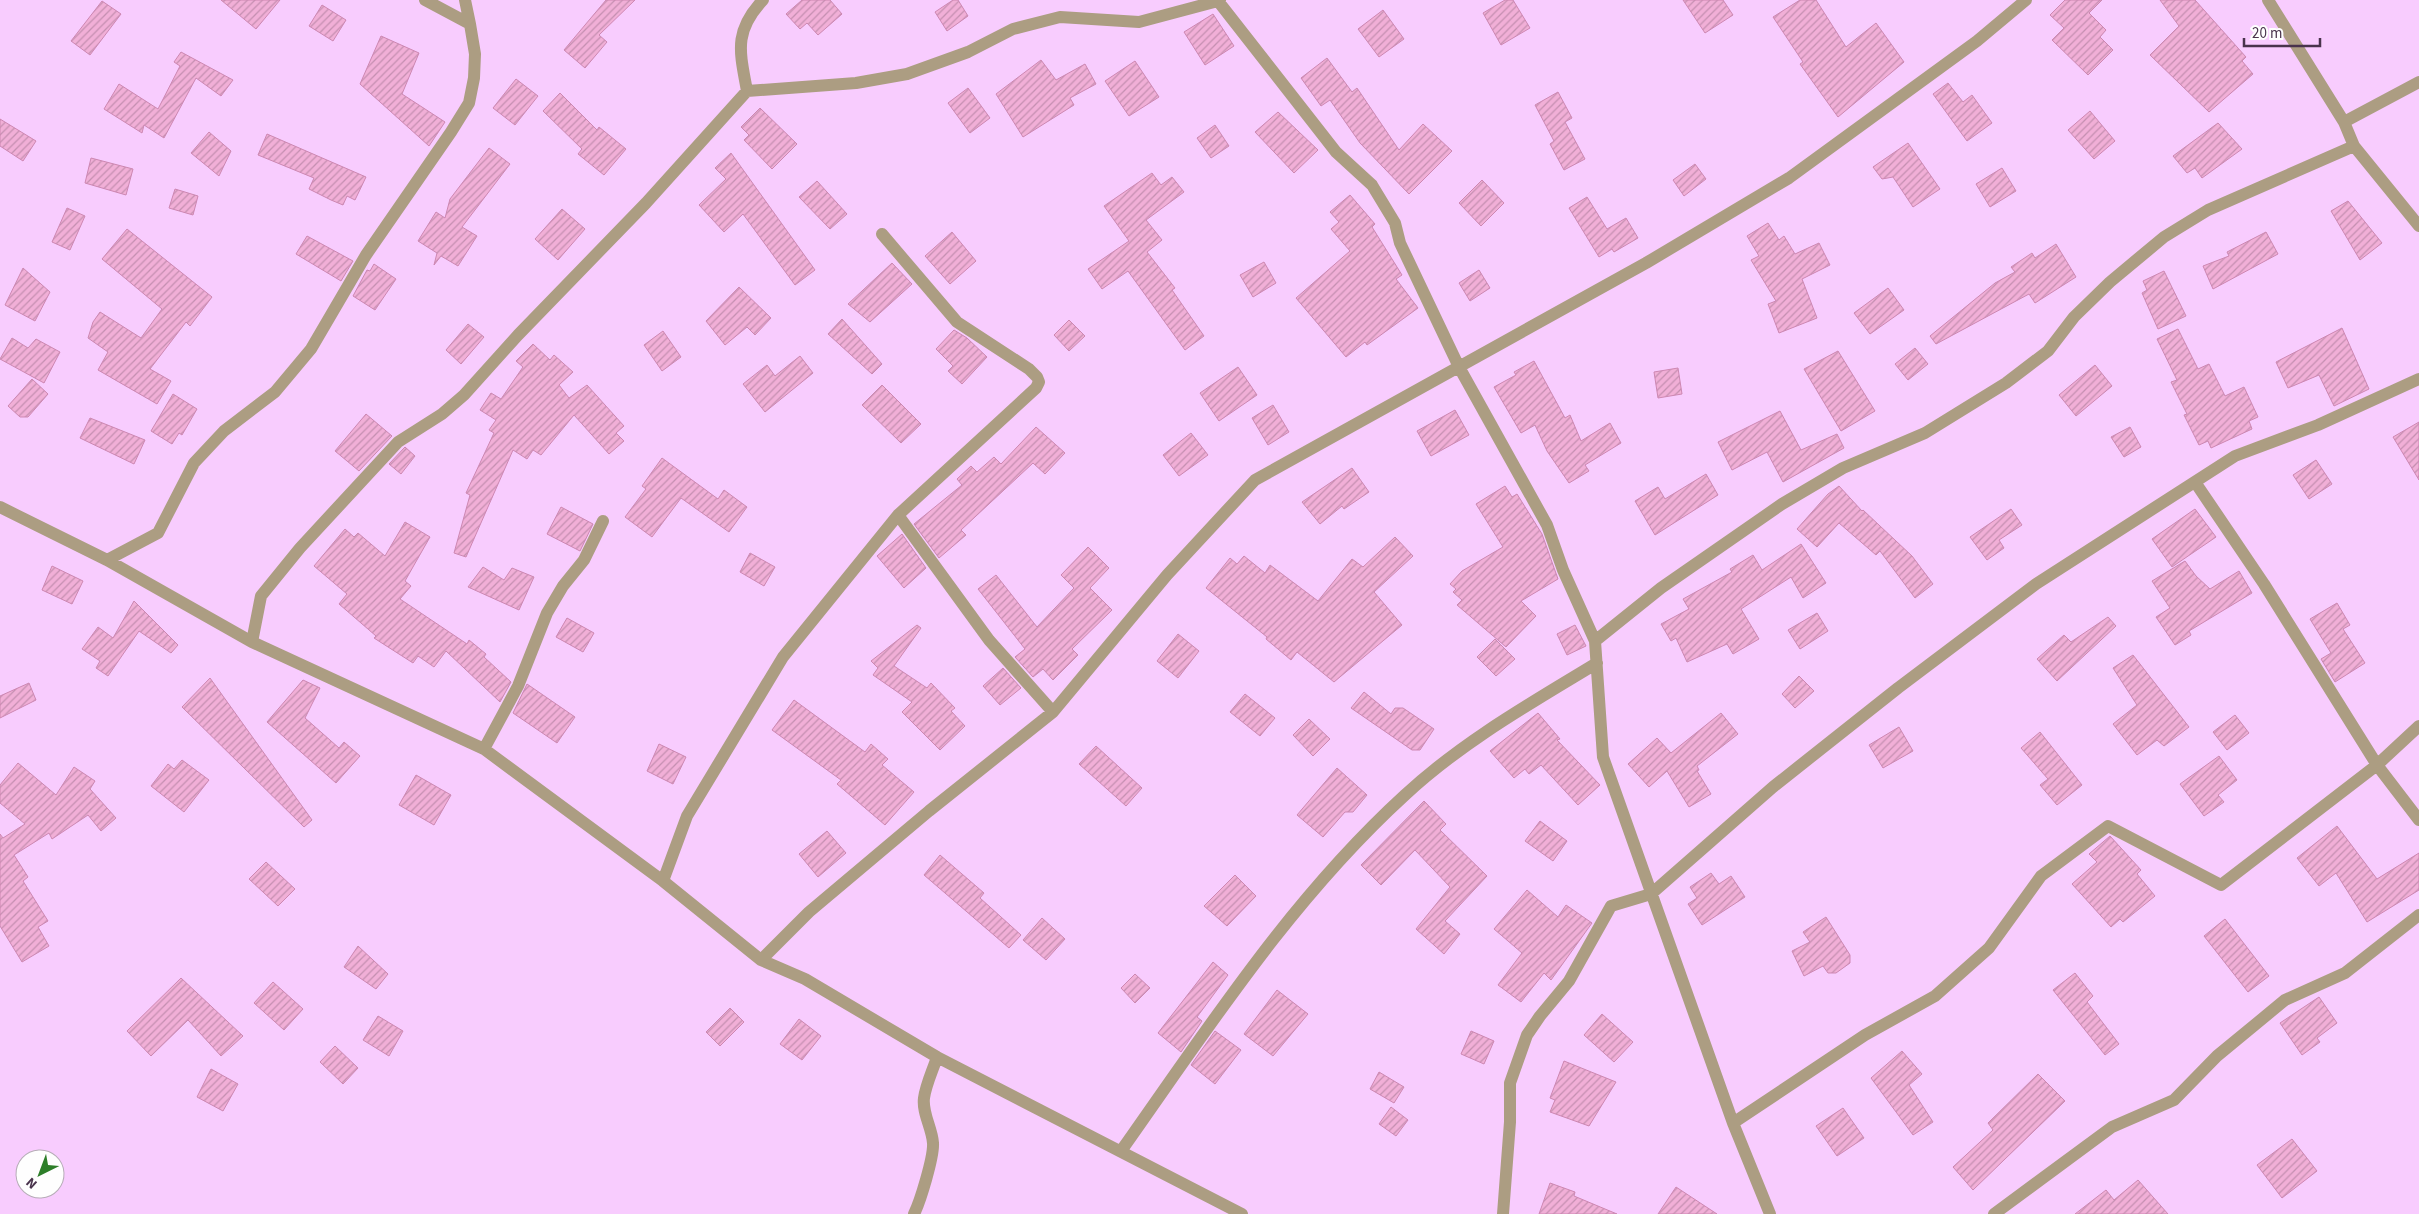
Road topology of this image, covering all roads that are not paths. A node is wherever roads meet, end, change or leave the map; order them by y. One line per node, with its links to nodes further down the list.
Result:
1 (425, 0): 7 (street)
2 (465, 0): 7 (street)
3 (764, 0): 9 (street)
4 (2026, 0): 14 (street)
5 (2268, 0): 10 (street)
6 (1219, 1): 9 (street); 14 (street)
7 (470, 24): 20 (street)
8 (2419, 82): 10 (street)
9 (747, 91): 22 (street)
10 (2344, 122): 11 (street)
11 (2354, 146): 12 (street); 21 (street)
12 (2419, 226)
13 (882, 234): 18 (street)
14 (1459, 367): 21 (street); 24 (street)
15 (2419, 379): 16 (street)
16 (2195, 482): 27 (street); 30 (street)
17 (0, 507): 20 (street)
18 (898, 515): 24 (street); 29 (street)
19 (603, 521): 26 (street)
20 (107, 560): 22 (street)
21 (1595, 641): 23 (street)
22 (252, 642): 26 (street)
23 (1597, 663): 30 (street); 35 (street)
24 (1053, 712): 32 (street)
25 (2419, 726): 27 (street)
26 (484, 749): 29 (street)
27 (2377, 765): 28 (street); 34 (street)
28 (2419, 820)
29 (663, 881): 32 (street)
30 (1651, 894): 34 (street); 38 (street)
31 (2419, 915): 40 (street)
32 (761, 960): 33 (street)
33 (937, 1057): 35 (street); 36 (street)
34 (1733, 1123): 39 (street)
35 (1120, 1151): 37 (street)
36 (914, 1214)
37 (1242, 1214)
38 (1503, 1214)
39 (1770, 1214)
40 (1994, 1214)

